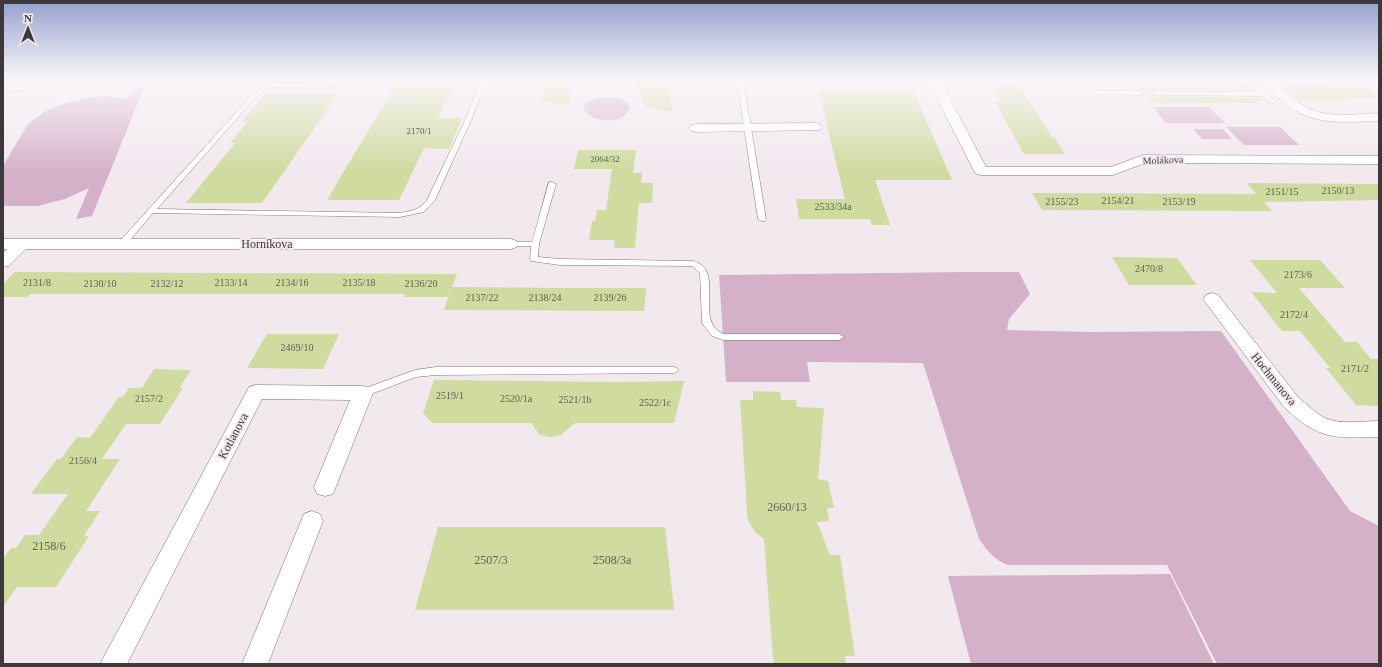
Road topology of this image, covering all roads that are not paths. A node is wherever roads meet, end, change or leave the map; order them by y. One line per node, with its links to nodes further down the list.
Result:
1 (242, 109): 12 (lane)
2 (472, 109): 12 (lane)
3 (744, 109): 7 (lane)
4 (949, 109): 10 (street, Molákova)
5 (1302, 109): 6 (street)
6 (1379, 117)
7 (747, 127): 8 (street); 9 (street); 13 (lane)
8 (816, 127)
9 (696, 128)
10 (1379, 160)
11 (552, 184): 18 (lane)
12 (151, 211): 16 (lane)
13 (762, 219)
14 (3, 244): 15 (street, Horníkova)
15 (22, 244): 16 (street, Horníkova); 19 (street)
16 (122, 244): 17 (street, Horníkova)
17 (511, 244): 18 (lane)
18 (536, 244): 21 (lane)
19 (3, 262)
20 (1212, 299): 24 (street, Hochmanova)
21 (839, 337)
22 (674, 370): 23 (lane)
23 (363, 393): 25 (street); 27 (street, Kotlanova)
24 (1379, 429)
25 (324, 487)
26 (312, 520): 28 (street)
27 (114, 664)
28 (255, 664)

